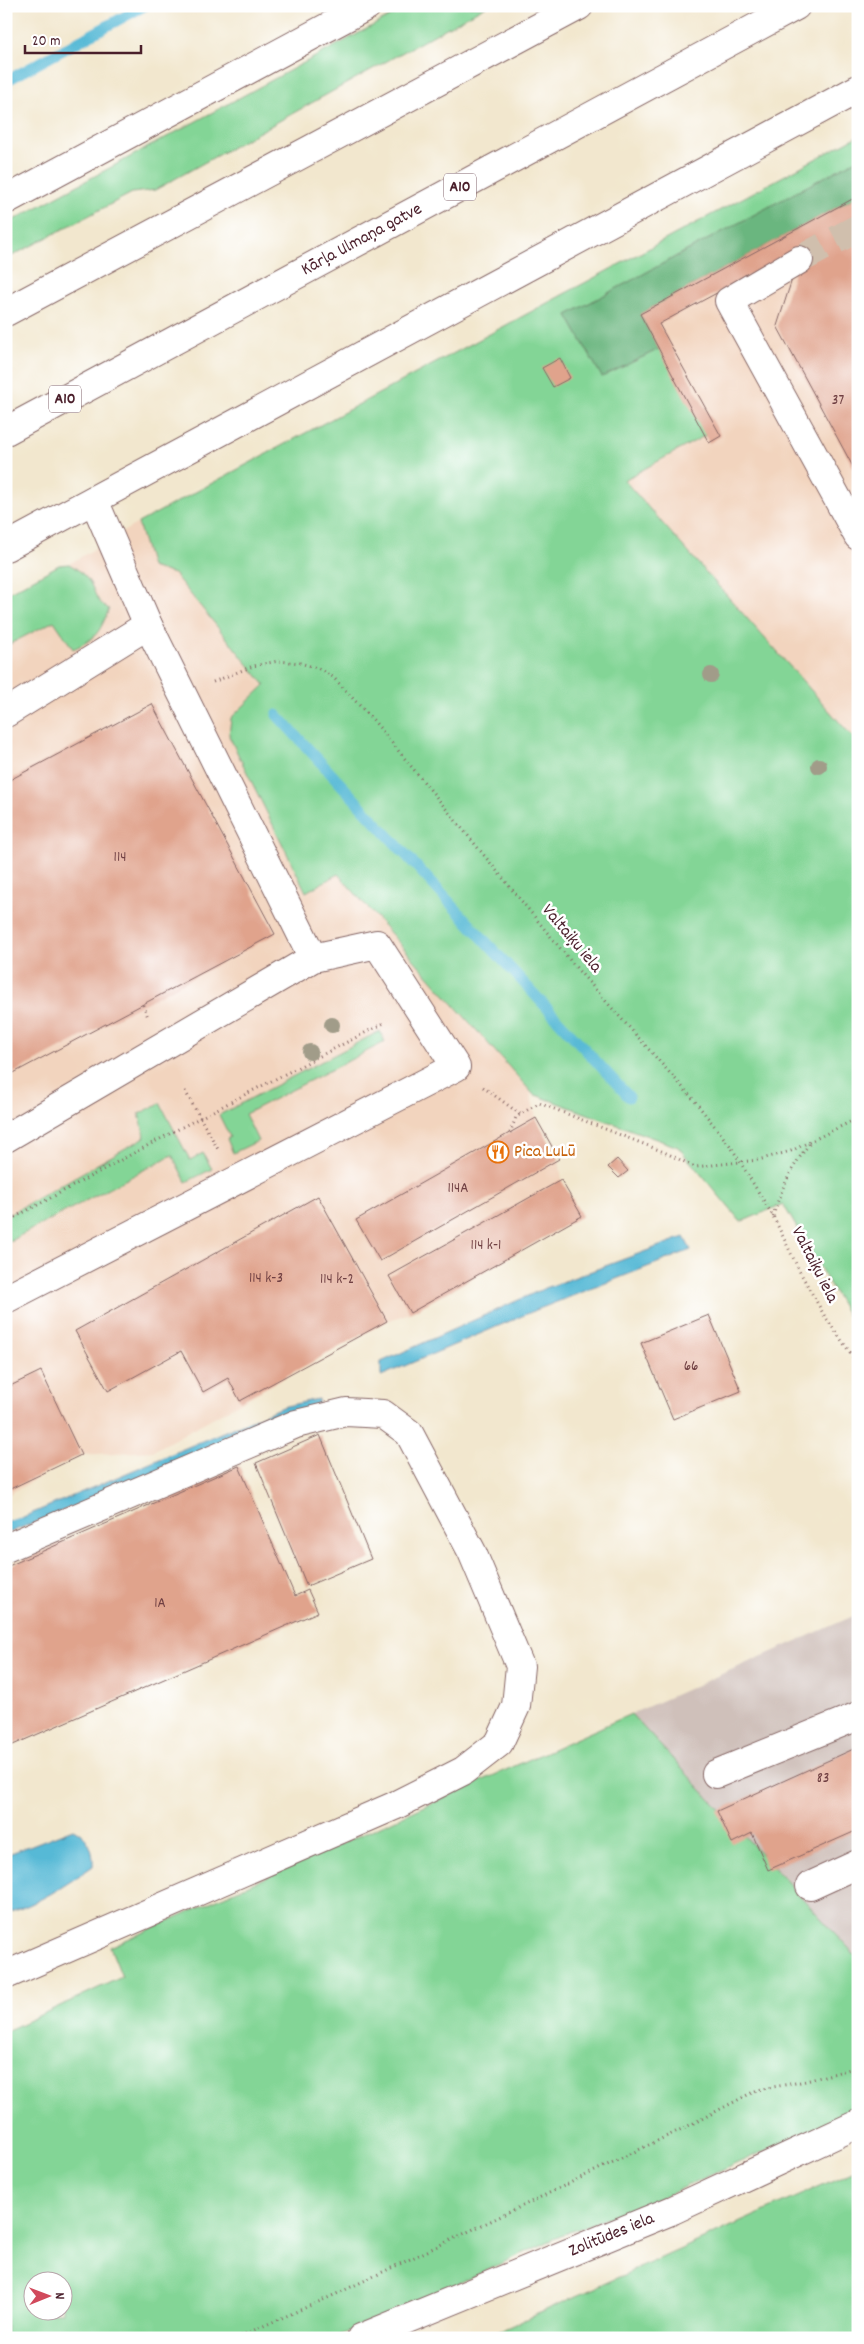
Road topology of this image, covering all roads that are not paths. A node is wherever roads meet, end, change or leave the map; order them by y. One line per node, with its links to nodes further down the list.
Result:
1 (367, 6): 5 (main road)
2 (579, 6): 7 (main road)
3 (796, 6): 8 (main road, Kārļa Ulmaņa gatve / A10)
4 (858, 89): 9 (main road)
5 (6, 200)
6 (800, 260): 10 (main road)
7 (6, 312)
8 (6, 431)
9 (94, 500): 11 (main road); 12 (main road)
10 (858, 536)
11 (6, 547)
12 (148, 625): 13 (main road); 14 (main road)
13 (6, 713)
14 (313, 958): 15 (main road); 16 (main road)
15 (6, 1138)
16 (6, 1299)
17 (6, 1548): 22 (main road)
18 (858, 1716): 19 (main road)
19 (716, 1774)
20 (858, 1864): 21 (main road)
21 (810, 1886)
22 (6, 1976)
23 (858, 2124): 24 (main road, Zolitūdes iela)
24 (361, 2338)

